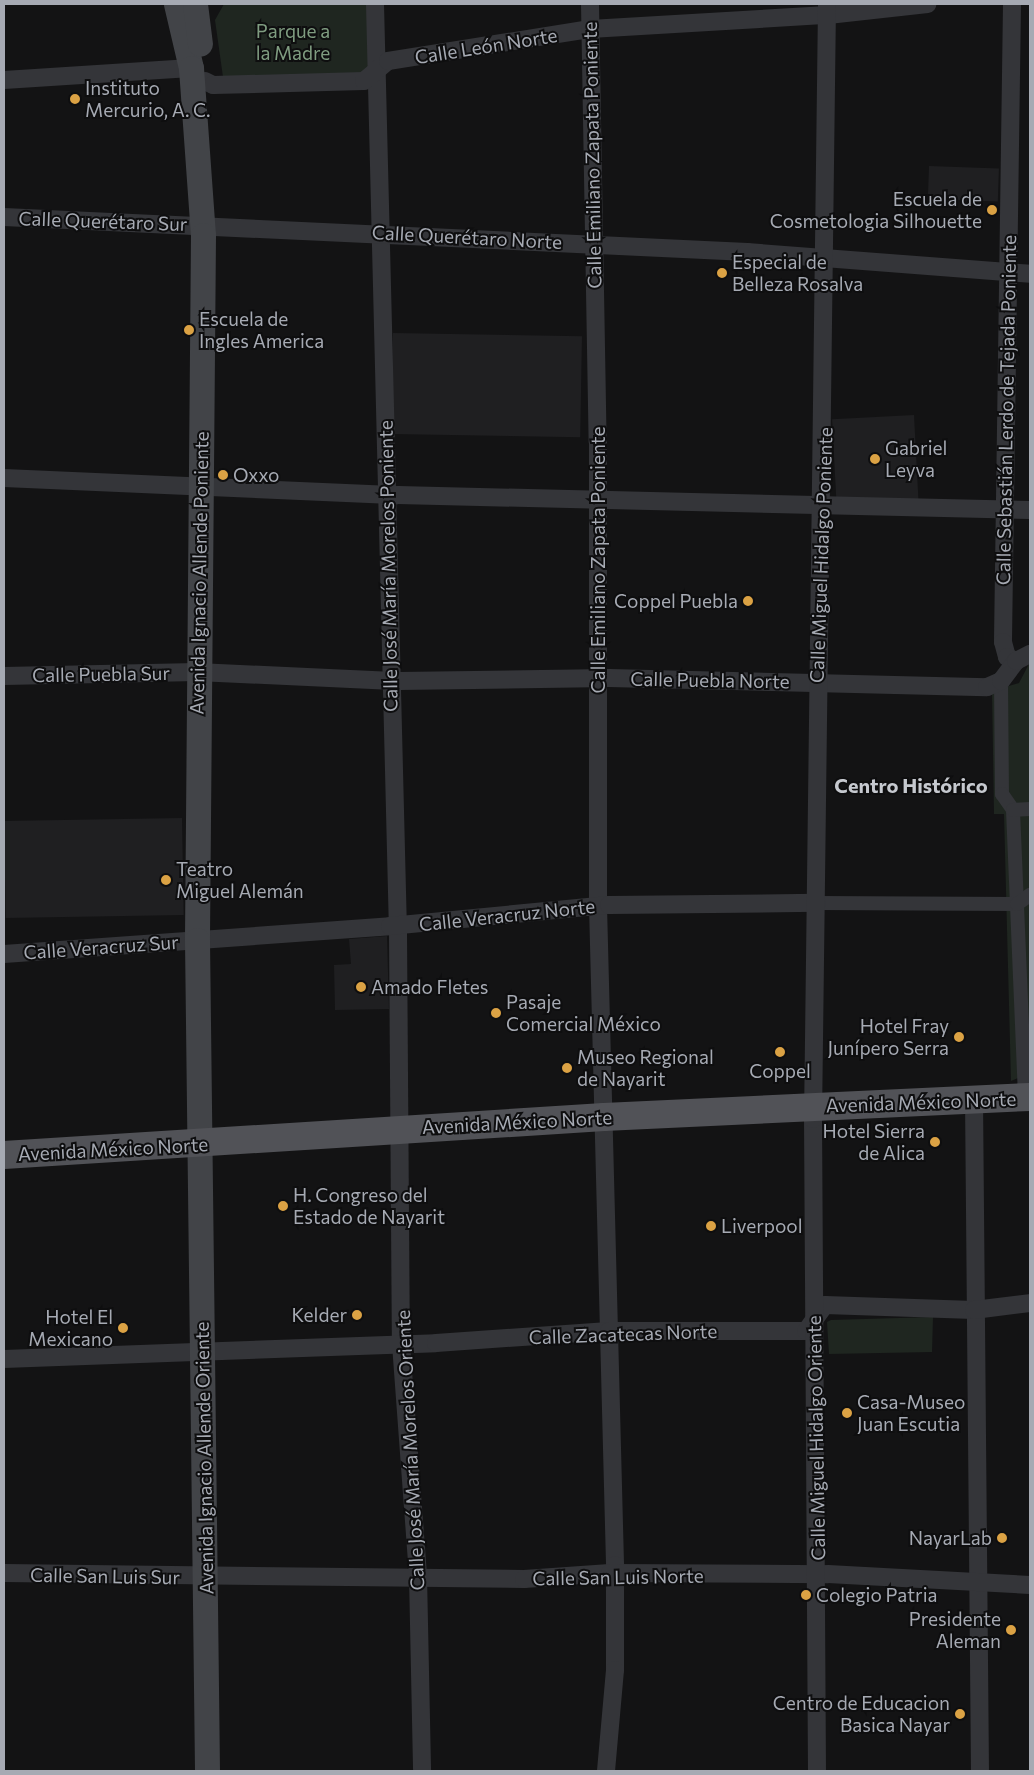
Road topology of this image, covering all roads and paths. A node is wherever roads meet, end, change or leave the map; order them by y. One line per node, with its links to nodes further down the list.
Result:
1 (176, 4): 10 (main road, Avenida Ignacio Allende Poniente)
2 (195, 4): 10 (main road, Avenida Ignacio Allende Poniente)
3 (375, 4): 9 (street, Calle José María Morelos Poniente)
4 (590, 4): 8 (street, Calle Emiliano Zapata Poniente)
5 (927, 4): 7 (street, Calle León Norte)
6 (1012, 4): 17 (street, Calle Sebastián Lerdo de Tejada Poniente)
7 (827, 10): 8 (street, Calle León Norte); 16 (street, Calle Miguel Hidalgo Poniente)
8 (590, 29): 9 (street, Calle León Norte); 15 (street, Calle Emiliano Zapata Poniente)
9 (376, 70): 10 (street, Calle León Norte); 14 (street, Calle José María Morelos Poniente)
10 (198, 74): 11 (street, Calle León Norte); 13 (main road, Avenida Ignacio Allende Poniente)
11 (4, 80)
12 (4, 217): 13 (street, Calle Querétaro Sur)
13 (202, 225): 14 (street, Calle Querétaro Norte); 20 (main road, Avenida Ignacio Allende Poniente)
14 (382, 232): 15 (street, Calle Querétaro Norte); 21 (street, Calle José María Morelos Poniente)
15 (593, 244): 16 (street, Calle Querétaro Norte); 22 (street, Calle Emiliano Zapata Poniente)
16 (824, 258): 17 (street, Calle Querétaro Norte); 23 (street, Calle Miguel Hidalgo Poniente)
17 (1008, 273): 18 (street, Calle Querétaro Norte); 24 (street, Calle Sebastián Lerdo de Tejada Poniente)
18 (1030, 274)
19 (4, 478): 20 (street)
20 (200, 486): 21 (street); 27 (main road, Avenida Ignacio Allende Poniente)
21 (386, 495): 22 (street); 30 (street, Calle José María Morelos Poniente)
22 (598, 500): 23 (street); 29 (street, Calle Emiliano Zapata Poniente)
23 (824, 508): 24 (street); 32 (street, Calle Miguel Hidalgo Poniente)
24 (1004, 509): 25 (street); 26 (street, Calle Sebastián Lerdo de Tejada Poniente)
25 (1030, 510)
26 (1023, 657): 31 (street)
27 (197, 672): 28 (street, Calle Puebla Sur); 30 (street, Calle Puebla Norte); 40 (main road, Avenida Ignacio Allende Poniente)
28 (4, 676)
29 (599, 679): 30 (street, Calle Puebla Norte); 32 (street, Calle Puebla Norte); 38 (street, Calle Emiliano Zapata Poniente)
30 (390, 680): 39 (street, Calle José María Morelos Poniente)
31 (1001, 681): 32 (street, Calle Puebla Norte); 34 (street)
32 (818, 682): 36 (street, Calle Miguel Hidalgo Poniente)
33 (1030, 809): 34 (street)
34 (1013, 810): 37 (street)
35 (1030, 895): 37 (street)
36 (817, 903): 37 (street); 38 (street, Calle Veracruz Norte); 44 (street, Calle Miguel Hidalgo Poniente)
37 (1017, 904): 43 (street)
38 (598, 906): 39 (street, Calle Veracruz Norte); 45 (street, Calle Emiliano Zapata Poniente)
39 (398, 925): 40 (street, Calle Veracruz Norte); 46 (street, Calle José María Morelos Poniente)
40 (197, 940): 41 (street, Calle Veracruz Sur); 47 (main road, Avenida Ignacio Allende Poniente)
41 (4, 954)
42 (974, 1098): 43 (main road, Avenida México Norte); 44 (main road, Avenida México Norte); 50 (street)
43 (1028, 1098)
44 (814, 1106): 45 (main road, Avenida México Norte); 51 (street, Calle Miguel Hidalgo Oriente)
45 (604, 1117): 46 (main road, Avenida México Norte); 52 (street, Calle Emiliano Zapata Poniente)
46 (401, 1128): 47 (main road, Avenida México Norte); 53 (street, Calle José María Morelos Oriente)
47 (202, 1145): 48 (main road, Avenida México Norte); 54 (main road, Avenida Ignacio Allende Oriente)
48 (4, 1155)
49 (1030, 1303): 50 (street, Calle Zacatecas Norte)
50 (974, 1310): 51 (street, Calle Zacatecas Norte); 61 (street)
51 (814, 1322): 52 (street, Calle Zacatecas Norte); 58 (street, Calle Miguel Hidalgo Oriente)
52 (609, 1331): 53 (street, Calle Zacatecas Norte); 57 (street, Calle Emiliano Zapata Poniente)
53 (401, 1344): 54 (street, Calle Zacatecas Norte); 59 (street, Calle José María Morelos Oriente)
54 (202, 1350): 55 (street, Calle Zacatecas Norte); 60 (main road, Avenida Ignacio Allende Oriente)
55 (4, 1359)
56 (4, 1573): 60 (street, Calle San Luis Sur)
57 (615, 1574): 58 (street, Calle San Luis Norte); 59 (street, Calle San Luis Norte); 65 (street, Calle Emiliano Zapata Poniente)
58 (818, 1575): 61 (street, Calle San Luis Norte); 66 (street, Calle Miguel Hidalgo Oriente)
59 (418, 1576): 60 (street, Calle San Luis Norte); 64 (street, Calle José María Morelos Oriente)
60 (206, 1577): 63 (main road, Avenida Ignacio Allende Oriente)
61 (978, 1583): 62 (street, Calle San Luis Norte); 67 (street)
62 (1030, 1585)
63 (208, 1771)
64 (422, 1771)
65 (606, 1771)
66 (817, 1771)
67 (980, 1771)

